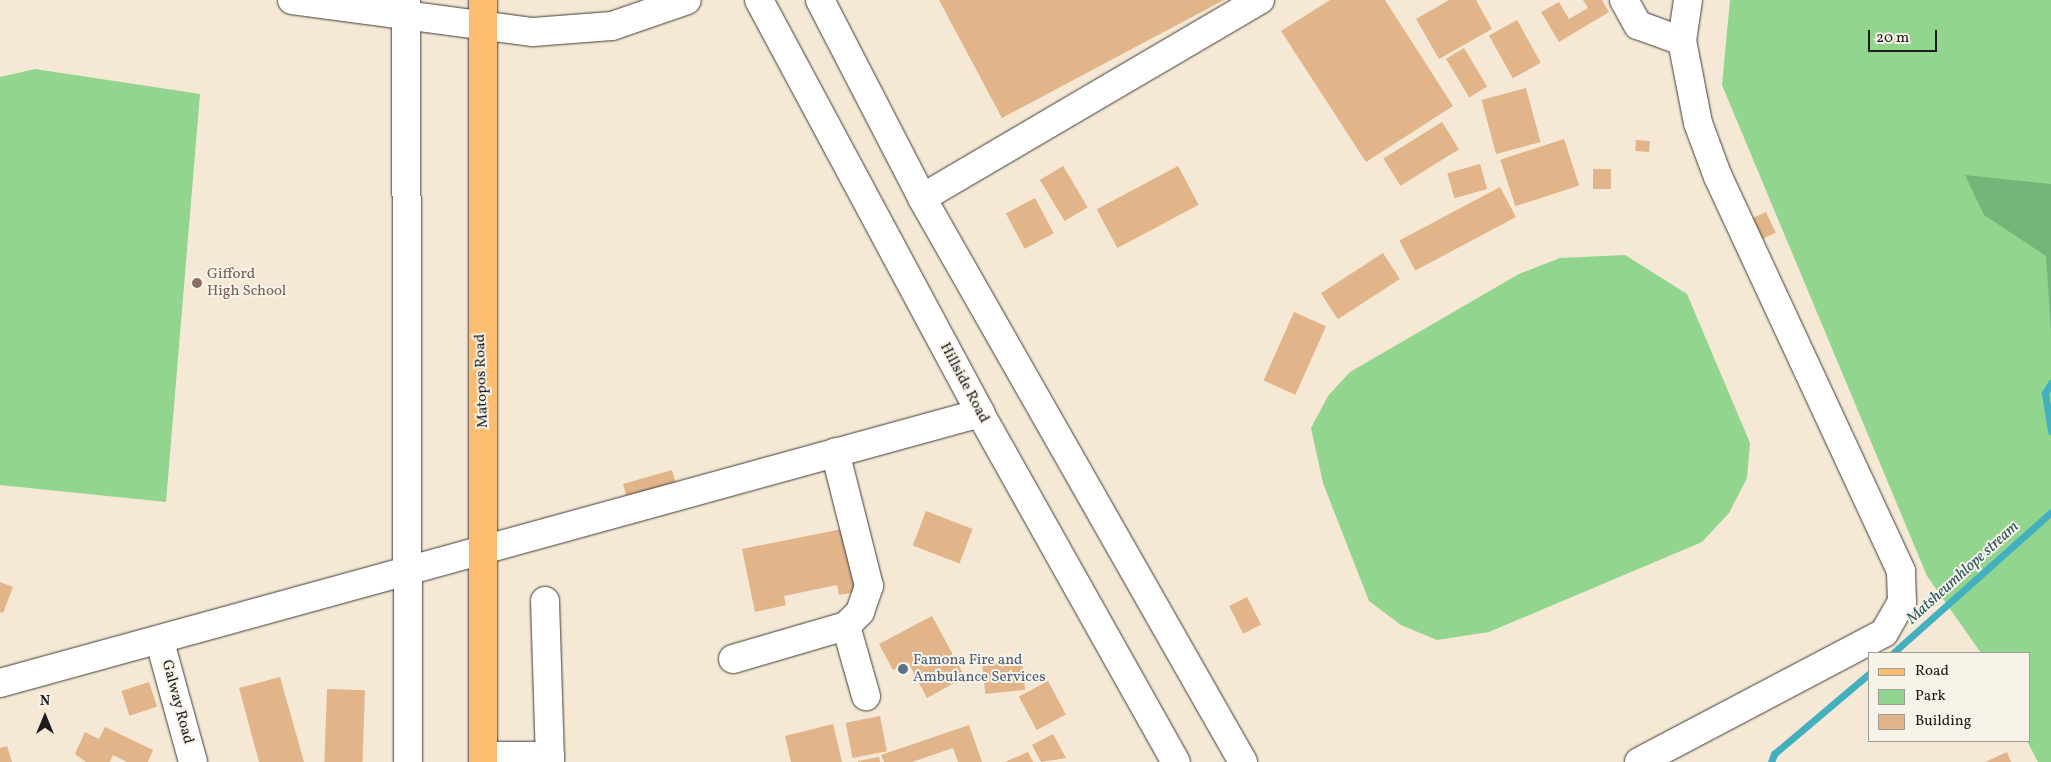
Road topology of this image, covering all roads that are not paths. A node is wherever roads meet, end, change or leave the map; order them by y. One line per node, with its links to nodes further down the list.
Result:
1 (292, 0): 8 (street)
2 (687, 0): 10 (street)
3 (759, 0): 13 (street, Hillside Road)
4 (820, 0): 12 (street)
5 (1260, 0): 12 (street)
6 (1624, 0): 11 (street)
7 (1688, 0): 11 (street)
8 (357, 4): 9 (street)
9 (406, 8): 10 (street); 16 (street)
10 (483, 12): 15 (main road, Matopos Road)
11 (1682, 41): 29 (street)
12 (922, 198): 28 (street)
13 (980, 413): 14 (street); 27 (street, Hillside Road)
14 (835, 452): 15 (street); 18 (street)
15 (486, 546): 16 (street); 23 (main road, Matopos Road)
16 (408, 573): 19 (street); 26 (street)
17 (545, 601): 24 (street)
18 (846, 626): 20 (street); 22 (street)
19 (160, 642): 21 (street); 25 (street, Galway Road)
20 (733, 659)
21 (0, 683)
22 (866, 696)
23 (483, 759): 24 (street)
24 (550, 759)
25 (194, 762)
26 (408, 762)
27 (1176, 762)
28 (1243, 762)
29 (1639, 762)

